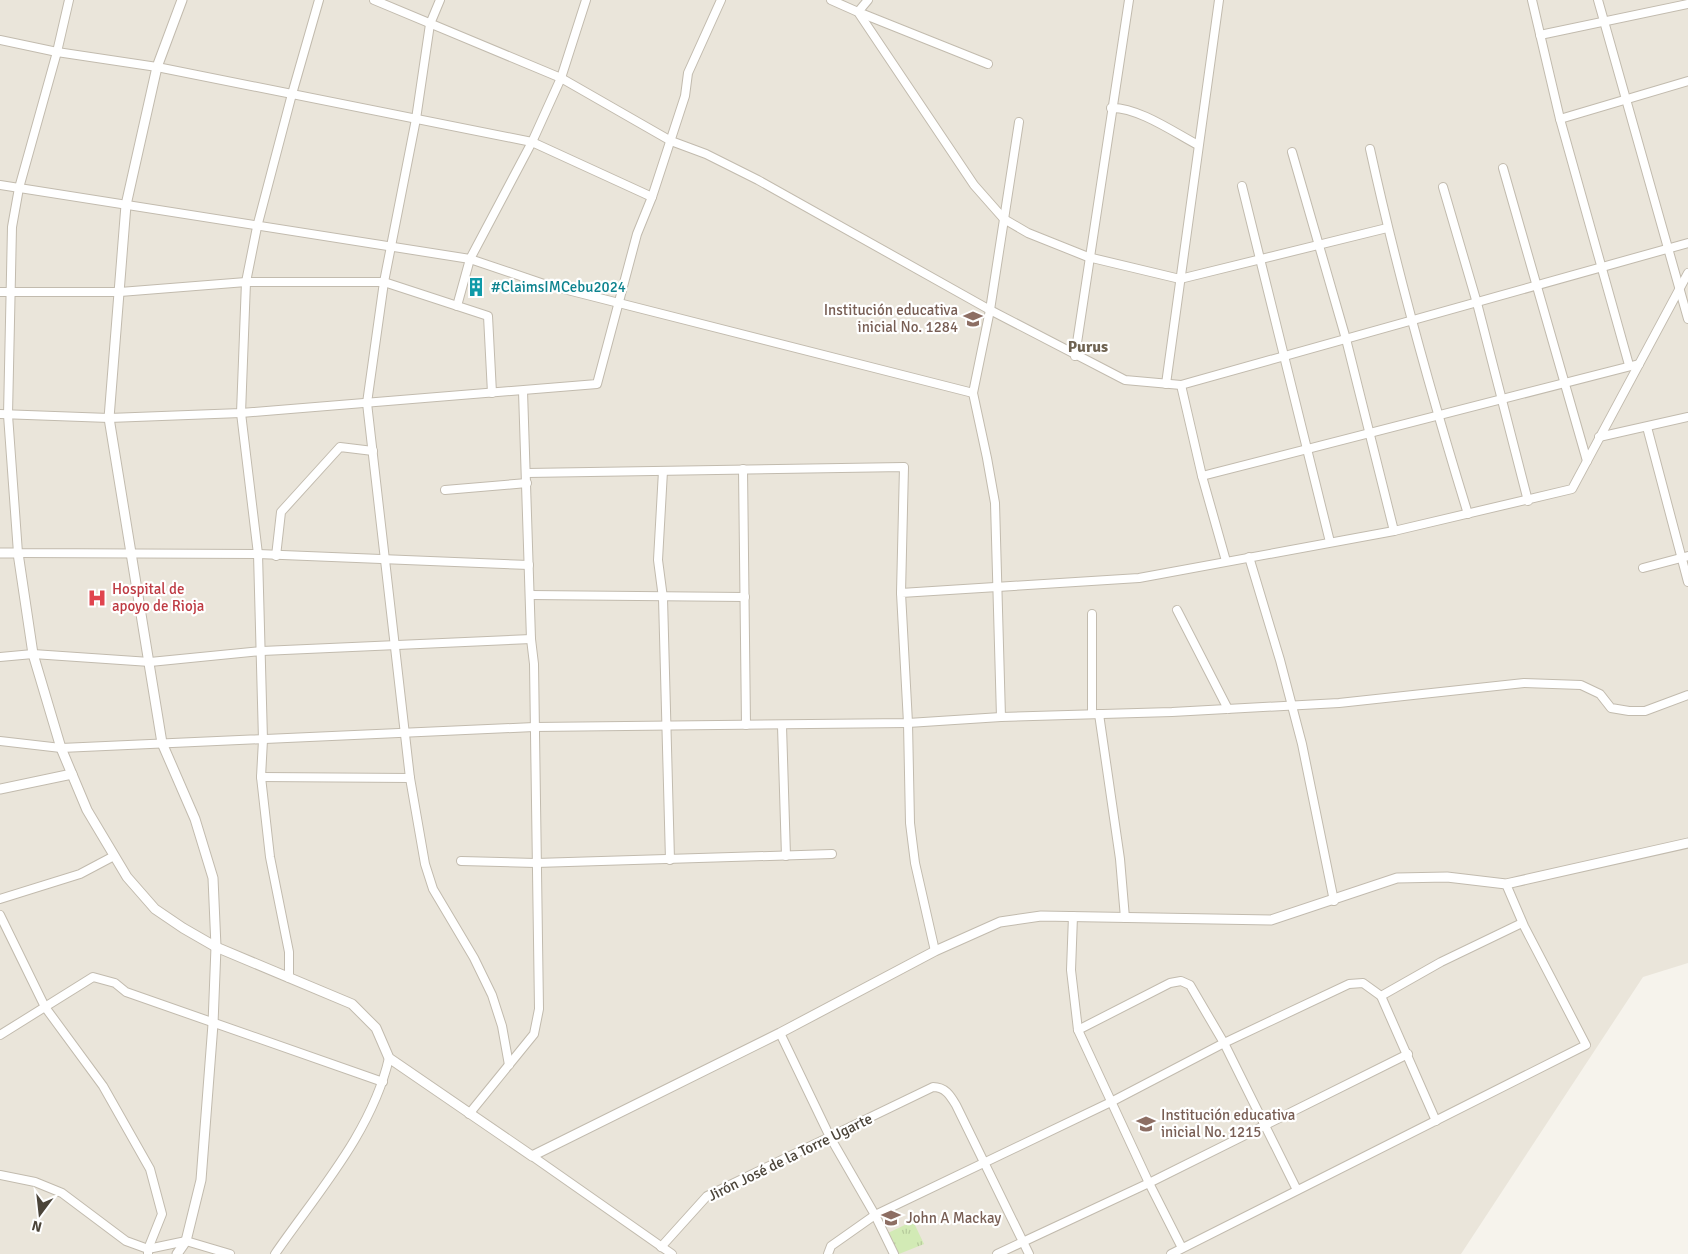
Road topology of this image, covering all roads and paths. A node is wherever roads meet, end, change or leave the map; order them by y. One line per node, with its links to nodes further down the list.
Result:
1 (69, 0): 20 (street)
2 (182, 0): 22 (street)
3 (320, 0): 25 (street)
4 (374, 0): 17 (street)
5 (440, 0): 17 (street)
6 (586, 0): 23 (street)
7 (721, 0): 31 (street)
8 (831, 0): 15 (street)
9 (868, 0): 15 (street)
10 (1129, 0): 27 (street)
11 (1219, 0): 33 (street)
12 (1532, 0): 18 (street)
13 (1598, 0): 16 (street)
14 (1688, 4): 16 (street)
15 (858, 12): 21 (street); 43 (street)
16 (1603, 22): 18 (street); 26 (street)
17 (430, 24): 23 (street); 29 (street)
18 (1540, 35): 28 (street)
19 (0, 40): 20 (street)
20 (57, 52): 22 (street); 40 (street)
21 (988, 64)
22 (157, 67): 25 (street); 42 (street)
23 (561, 78): 31 (street); 32 (street)
24 (1688, 81): 26 (street)
25 (292, 94): 29 (street); 44 (street)
26 (1624, 99): 28 (street); 48 (street)
27 (1111, 108): 33 (street); 50 (street)
28 (1560, 118): 53 (street)
29 (416, 119): 32 (street); 49 (street)
30 (1019, 122): 43 (street)
31 (671, 141): 41 (street); 66 (street)
32 (532, 142): 41 (street); 52 (street)
33 (1198, 145): 55 (street)
34 (1370, 149): 45 (street)
35 (1292, 152): 47 (street)
36 (1503, 168): 58 (street)
37 (0, 185): 40 (street)
38 (1242, 186): 51 (street)
39 (1443, 187): 63 (street)
40 (19, 188): 42 (street); 61 (street)
41 (652, 197): 64 (street)
42 (126, 204): 44 (street); 62 (street)
43 (1004, 219): 50 (street); 66 (street)
44 (257, 227): 49 (street); 56 (street)
45 (1387, 228): 47 (street); 68 (street)
46 (1688, 243): 48 (street)
47 (1319, 244): 51 (street); 69 (street)
48 (1667, 247): 53 (street); 59 (street)
49 (392, 248): 52 (street); 57 (street)
50 (1088, 257): 55 (street); 71 (street)
51 (1259, 259): 55 (street); 70 (street)
52 (470, 260): 64 (street); 65 (street)
53 (1602, 265): 58 (street); 73 (street)
54 (1688, 273): 59 (street)
55 (1180, 280): 75 (street)
56 (246, 282): 57 (street); 62 (street); 82 (street)
57 (384, 282): 65 (street); 81 (street)
58 (1537, 284): 63 (street); 74 (street)
59 (1679, 290): 67 (street); 72 (street)
60 (0, 292): 61 (street)
61 (9, 292): 62 (street); 83 (street)
62 (120, 292): 86 (street)
63 (1477, 303): 68 (street); 80 (street)
64 (618, 304): 77 (street); 79 (street)
65 (457, 306): 78 (street)
66 (990, 310): 71 (street); 79 (street)
67 (1688, 319)
68 (1412, 321): 69 (street); 84 (street)
69 (1346, 339): 70 (street); 88 (street)
70 (1282, 355): 76 (street); 90 (street)
71 (1075, 356): 75 (street)
72 (1639, 364): 73 (street); 89 (street)
73 (1629, 365): 74 (street)
74 (1565, 382): 80 (street); 92 (street)
75 (1166, 384): 76 (street)
76 (1181, 385): 96 (street)
77 (523, 390): 78 (street); 95 (street)
78 (492, 393): 81 (street)
79 (972, 393): 115 (street)
80 (1502, 398): 84 (street); 99 (street)
81 (367, 404): 82 (street); 91 (street)
82 (241, 413): 86 (street); 106 (street)
83 (4, 415): 86 (street); 105 (street)
84 (1437, 415): 88 (street); 100 (street)
85 (1688, 417): 87 (street)
86 (109, 418): 104 (street)
87 (1647, 428): 89 (street); 109 (street)
88 (1369, 432): 90 (street); 101 (street)
89 (1599, 437): 92 (street)
90 (1306, 449): 96 (street); 102 (street)
91 (373, 451): 107 (street); 110 (street)
92 (1587, 461): 99 (street)
93 (742, 469): 94 (street); 116 (street); 118 (street)
94 (663, 471): 95 (street); 119 (street)
95 (527, 473): 97 (street)
96 (1202, 476): 111 (street)
97 (527, 483): 98 (street); 112 (street)
98 (445, 490)
99 (1528, 501): 100 (street)
100 (1468, 514): 101 (street)
101 (1394, 531): 102 (street)
102 (1330, 542): 108 (street)
103 (0, 553): 105 (street)
104 (132, 553): 105 (street); 106 (street); 127 (street)
105 (18, 554): 125 (street)
106 (258, 554): 107 (street); 124 (street)
107 (276, 556): 110 (street)
108 (1249, 557): 111 (street); 129 (street)
109 (1685, 557): 113 (street); 114 (street)
110 (386, 561): 112 (street); 123 (street)
111 (1226, 561): 115 (street)
112 (529, 565): 117 (street)
113 (1642, 568)
114 (1688, 582)
115 (997, 588): 116 (street); 132 (street)
116 (901, 593): 133 (street)
117 (530, 595): 119 (street); 122 (street)
118 (745, 597): 119 (street); 134 (street)
119 (663, 598): 137 (street)
120 (1177, 610): 130 (street)
121 (1092, 614): 131 (street)
122 (531, 638): 123 (street); 136 (street)
123 (396, 644): 124 (street); 138 (street)
124 (262, 651): 127 (street); 139 (street)
125 (33, 654): 126 (street); 127 (street); 142 (street)
126 (0, 657)
127 (150, 662): 141 (street)
128 (1688, 696): 129 (street)
129 (1292, 705): 130 (street); 156 (street)
130 (1228, 709): 131 (street)
131 (1096, 714): 132 (street); 159 (street)
132 (1001, 717): 133 (street)
133 (908, 723): 135 (street); 162 (street)
134 (746, 725): 135 (street); 137 (street)
135 (782, 726): 150 (street)
136 (534, 727): 137 (street); 138 (street); 153 (street)
137 (666, 727): 151 (street)
138 (405, 733): 139 (street); 145 (street)
139 (263, 740): 141 (street); 144 (street)
140 (0, 741): 142 (street)
141 (162, 743): 142 (street); 161 (street)
142 (61, 748): 143 (street)
143 (72, 774): 146 (street); 149 (street)
144 (261, 777): 145 (street); 163 (street)
145 (410, 778): 173 (street)
146 (0, 789)
147 (1688, 843): 154 (street)
148 (832, 854): 150 (street)
149 (114, 856): 155 (street); 161 (street)
150 (786, 856): 151 (street)
151 (670, 860): 153 (street)
152 (461, 861): 153 (street)
153 (536, 863): 173 (street)
154 (1506, 884): 156 (street); 160 (street)
155 (0, 899)
156 (1334, 901): 159 (street)
157 (0, 915): 165 (street)
158 (1073, 916): 159 (street); 162 (street); 167 (street)
159 (1125, 918)
160 (1522, 923): 164 (street); 177 (street)
161 (216, 947): 163 (street); 166 (street)
162 (935, 951): 168 (street)
163 (289, 978): 172 (street)
164 (1381, 996): 170 (street); 171 (street)
165 (45, 1007): 166 (street); 169 (street); 190 (street)
166 (213, 1024): 174 (street); 186 (street)
167 (1078, 1030): 170 (street); 175 (street)
168 (780, 1033): 179 (street); 180 (street)
169 (0, 1034)
170 (1224, 1043): 175 (street); 178 (street)
171 (1408, 1054): 177 (street); 178 (street)
172 (389, 1058): 174 (street); 176 (street)
173 (509, 1065): 176 (street)
174 (383, 1082): 193 (street)
175 (1111, 1102): 181 (street); 183 (street)
176 (469, 1114): 180 (street)
177 (1436, 1120): 184 (street)
178 (1265, 1125): 183 (street); 184 (street)
179 (830, 1137): 181 (street, Jirón José de la Torre Ugarte); 185 (street); 188 (street, Jirón José de la Torre Ugarte)
180 (532, 1156): 188 (street)
181 (986, 1162): 185 (street); 187 (street)
182 (0, 1175): 190 (street)
183 (1148, 1183): 187 (street); 189 (street)
184 (1297, 1190): 189 (street)
185 (874, 1215): 195 (street); 196 (street)
186 (186, 1241): 190 (street); 191 (street); 192 (street)
187 (1023, 1242): 197 (street); 198 (street)
188 (661, 1247): 194 (street)
189 (1182, 1248): 199 (street)
190 (148, 1251)
191 (176, 1254)
192 (230, 1254)
193 (275, 1254)
194 (672, 1254)
195 (828, 1254)
196 (894, 1254)
197 (997, 1254)
198 (1029, 1254)
199 (1171, 1254)

